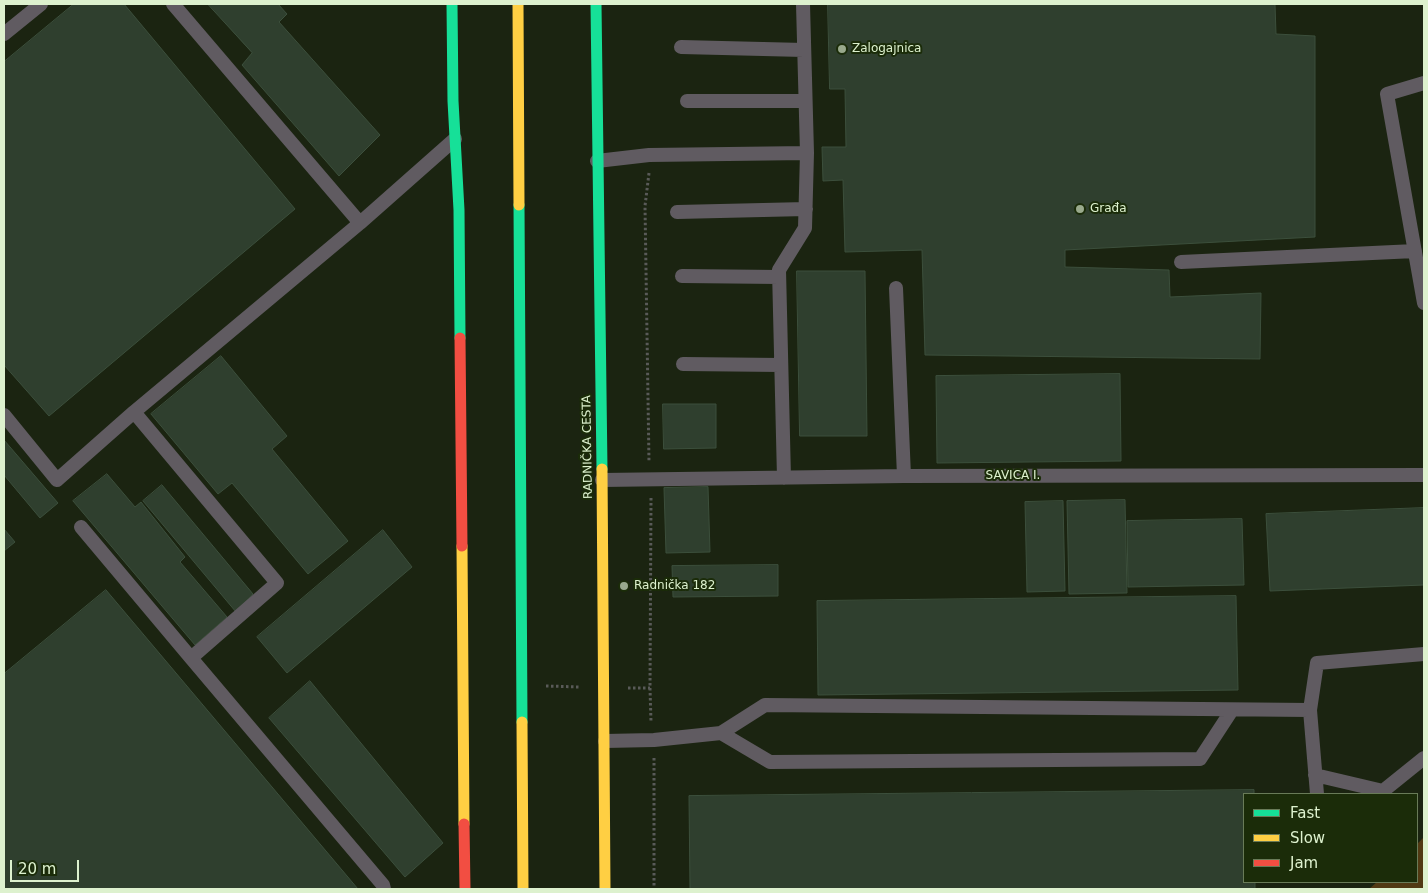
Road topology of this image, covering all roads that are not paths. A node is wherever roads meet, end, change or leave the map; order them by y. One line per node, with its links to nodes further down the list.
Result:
1 (41, 4): 7 (lane)
2 (173, 4): 18 (lane)
3 (452, 4): 13 (main road)
4 (518, 4): 45 (main road)
5 (596, 4): 15 (main road, RADNIČKA CESTA)
6 (803, 4): 9 (lane)
7 (4, 34)
8 (681, 47): 9 (lane)
9 (804, 50): 12 (lane)
10 (1424, 82): 19 (lane)
11 (687, 101): 12 (lane)
12 (805, 102): 14 (lane)
13 (455, 139): 18 (lane); 44 (main road)
14 (806, 153): 15 (lane); 16 (lane)
15 (597, 161): 32 (main road, RADNIČKA CESTA)
16 (806, 209): 17 (lane); 22 (lane)
17 (677, 212)
18 (360, 223): 27 (lane)
19 (1415, 251): 20 (lane); 24 (lane)
20 (1181, 262)
21 (682, 276): 22 (lane)
22 (779, 277): 26 (lane)
23 (896, 288): 30 (lane)
24 (1424, 303)
25 (683, 364): 26 (lane)
26 (781, 365): 31 (lane)
27 (134, 412): 28 (lane); 35 (lane)
28 (4, 415)
29 (1424, 475): 30 (lane, SAVICA I.)
30 (904, 476): 31 (lane, SAVICA I.)
31 (784, 478): 32 (lane, SAVICA I.)
32 (602, 480): 39 (main road, RADNIČKA CESTA)
33 (81, 527): 35 (lane)
34 (1424, 654): 37 (lane)
35 (191, 658): 43 (lane)
36 (1232, 710): 37 (lane); 38 (lane); 38 (lane)
37 (1310, 710): 41 (lane)
38 (721, 733): 39 (lane)
39 (605, 741): 46 (main road, RADNIČKA CESTA)
40 (1424, 758): 41 (lane)
41 (1316, 775): 42 (lane)
42 (1317, 793)
43 (384, 889)
44 (465, 889)
45 (523, 889)
46 (605, 889)

